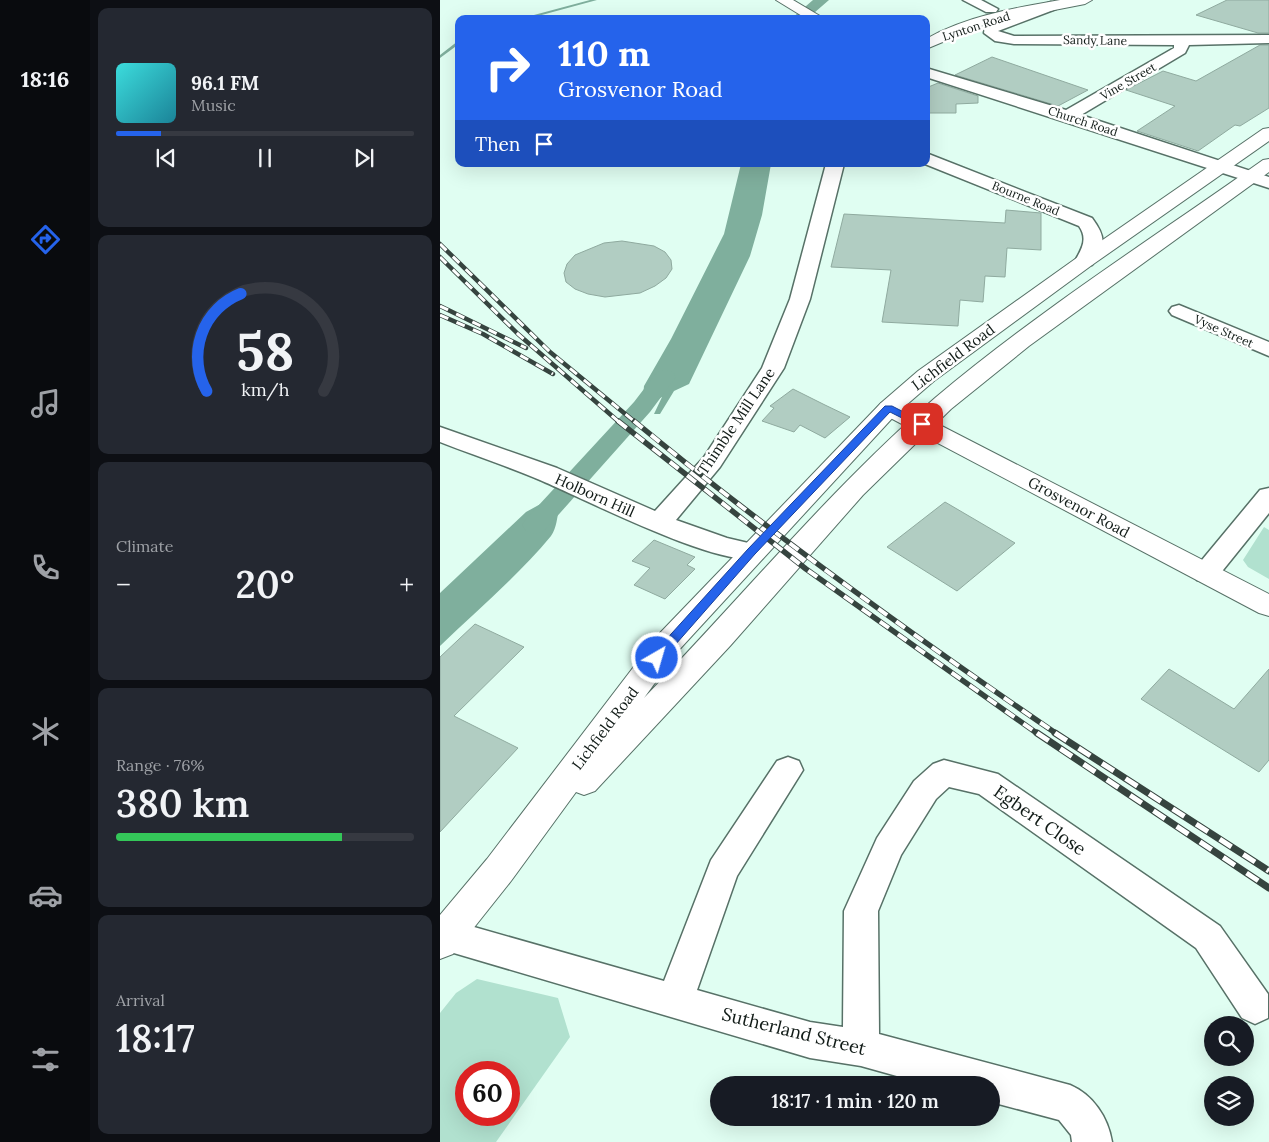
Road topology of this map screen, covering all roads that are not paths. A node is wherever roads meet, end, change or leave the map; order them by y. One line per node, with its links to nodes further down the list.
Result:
1 (970, 0): 5 (street)
2 (1085, 0): 3 (main road, Lynton Road)
3 (1050, 3): 5 (main road, Lynton Road); 9 (street, Sandy Lane); 10 (main road, Lynton Road)
4 (783, 7): 6 (main road)
5 (991, 9): 7 (main road, Lynton Road)
6 (808, 15)
7 (935, 24)
8 (1269, 39): 9 (street, Sandy Lane)
9 (1183, 41): 14 (street, Vine Street)
10 (930, 42)
11 (930, 64): 13 (street, Church Road)
12 (930, 73): 13 (street, Church Road)
13 (945, 76): 14 (street, Church Road)
14 (1068, 116): 18 (street, Church Road)
15 (1269, 133): 18 (main road, Lichfield Road)
16 (930, 160): 21 (street, Bourne Road)
17 (1269, 164): 20 (main road, Lichfield Road)
18 (1221, 166): 20 (street, Church Road); 21 (main road, Lichfield Road)
19 (834, 167): 28 (street, Thimble Mill Lane)
20 (1260, 180): 25 (main road, Lichfield Road)
21 (1084, 261): 24 (main road, Lichfield Road)
22 (1179, 311): 23 (street, Vyse Street)
23 (1269, 350)
24 (889, 408): 25 (main road, Grosvenor Road); 29 (main road, Lichfield Road)
25 (922, 424): 30 (main road, Grosvenor Road); 33 (main road, Lichfield Road)
26 (440, 434): 28 (street, Holborn Hill)
27 (1269, 496): 30 (street)
28 (658, 523): 29 (street, Holborn Hill)
29 (752, 552): 33 (main road, Lichfield Road)
30 (1206, 573): 31 (main road, Grosvenor Road)
31 (1269, 606)
32 (788, 770): 35 (street)
33 (500, 870): 34 (main road, Lichfield Road)
34 (443, 938): 35 (street, Sutherland Street)
35 (675, 1000): 37 (street, Sutherland Street)
36 (1255, 1006): 37 (street, Egbert Close)
37 (861, 1048): 38 (street, Sutherland Street)
38 (1092, 1142)

